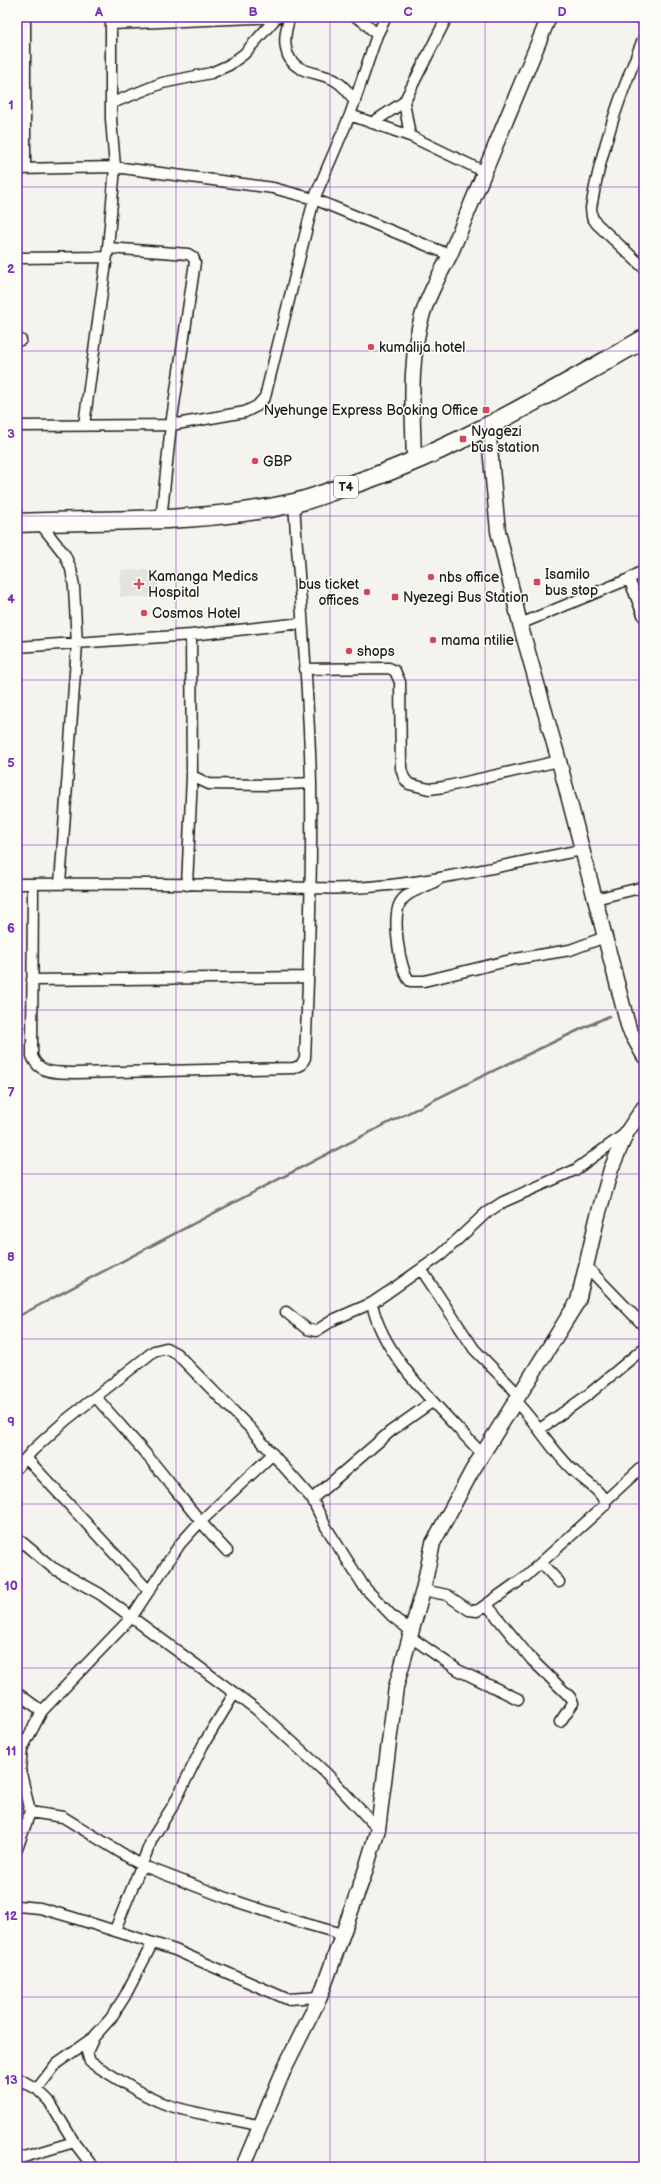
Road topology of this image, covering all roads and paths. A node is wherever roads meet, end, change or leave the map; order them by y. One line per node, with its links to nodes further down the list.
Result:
1 (25, 17): 20 (street)
2 (278, 17): 9 (street); 15 (street)
3 (290, 17): 13 (street)
4 (356, 17): 11 (street)
5 (386, 17): 11 (street)
6 (448, 17): 14 (street)
7 (550, 17): 21 (street)
8 (638, 17): 10 (street)
9 (111, 20): 15 (street)
10 (644, 20)
11 (378, 35): 13 (street)
12 (644, 37): 26 (street)
13 (355, 102): 16 (street)
14 (404, 102): 17 (street); 18 (street)
15 (112, 103): 19 (street)
16 (350, 115): 17 (street); 22 (street)
17 (372, 123): 18 (street)
18 (410, 136): 21 (street)
19 (115, 167): 20 (street); 22 (street); 23 (street)
20 (21, 169)
21 (485, 172): 24 (street)
22 (314, 199): 24 (street); 29 (street)
23 (107, 253): 25 (street); 28 (street); 29 (street)
24 (450, 256): 32 (street)
25 (17, 258)
26 (644, 268)
27 (644, 339): 31 (highway, T4)
28 (84, 425): 29 (street); 30 (street)
29 (171, 425): 34 (street)
30 (17, 426)
31 (488, 427): 32 (highway, T4); 41 (street)
32 (414, 462): 33 (highway, T4)
33 (294, 503): 34 (highway, T4); 40 (street)
34 (160, 520): 35 (highway, T4)
35 (39, 522): 36 (highway, T4); 43 (street)
36 (17, 523)
37 (644, 570): 38 (street)
38 (629, 580): 39 (street); 41 (street)
39 (644, 617)
40 (302, 623): 42 (street); 45 (street)
41 (520, 624): 46 (street)
42 (191, 635): 43 (street); 47 (street)
43 (77, 644): 44 (street); 53 (street)
44 (17, 647)
45 (305, 669): 46 (street); 48 (street)
46 (559, 761): 49 (street)
47 (192, 776): 48 (street); 54 (street)
48 (311, 782): 56 (street)
49 (582, 850): 50 (street); 57 (street)
50 (442, 877): 56 (street); 58 (street)
51 (17, 884): 52 (street)
52 (33, 884): 53 (street); 60 (street)
53 (60, 884): 54 (street)
54 (187, 885): 56 (street)
55 (644, 887): 57 (street)
56 (310, 889): 59 (street)
57 (595, 899): 58 (street)
58 (605, 936): 61 (street)
59 (307, 977): 60 (street); 60 (street)
60 (32, 980)
61 (644, 1056)
62 (644, 1107): 63 (street)
63 (627, 1132): 64 (street); 65 (street)
64 (587, 1268): 68 (street); 71 (street)
65 (421, 1269): 66 (street); 71 (street)
66 (372, 1304): 67 (street); 72 (street)
67 (286, 1312)
68 (644, 1326)
69 (644, 1348): 73 (street)
70 (96, 1397): 74 (street); 76 (street); 81 (street)
71 (518, 1399): 73 (street); 75 (street)
72 (432, 1402): 75 (street); 79 (street)
73 (540, 1429): 80 (street)
74 (273, 1454): 79 (street); 81 (street)
75 (482, 1454): 87 (street)
76 (26, 1458): 78 (street); 86 (street)
77 (644, 1465): 80 (street)
78 (17, 1468)
79 (312, 1500): 90 (street)
80 (605, 1501): 84 (street)
81 (200, 1522): 83 (street); 86 (street)
82 (17, 1538): 89 (street)
83 (227, 1551)
84 (541, 1563): 85 (street); 88 (street)
85 (559, 1582)
86 (149, 1590): 89 (street)
87 (424, 1590): 88 (street); 90 (street)
88 (487, 1605): 95 (street)
89 (131, 1618): 92 (street); 94 (street)
90 (410, 1633): 93 (street); 97 (street)
91 (17, 1692): 94 (street)
92 (234, 1694): 97 (street); 100 (street)
93 (518, 1699)
94 (42, 1711): 96 (street)
95 (560, 1722)
96 (30, 1812): 98 (street); 100 (street)
97 (378, 1829): 103 (street)
98 (20, 1832): 99 (street)
99 (17, 1849)
100 (141, 1865): 102 (street); 103 (street)
101 (17, 1906): 102 (street)
102 (115, 1930): 104 (street)
103 (342, 1934): 105 (street)
104 (152, 1944): 105 (street); 106 (street)
105 (320, 1997): 109 (street)
106 (94, 2037): 108 (street); 109 (street)
107 (17, 2078): 108 (street)
108 (37, 2089): 110 (street)
109 (261, 2126): 113 (street)
110 (74, 2142): 111 (street); 112 (street)
111 (17, 2159)
112 (93, 2167)
113 (242, 2167)

